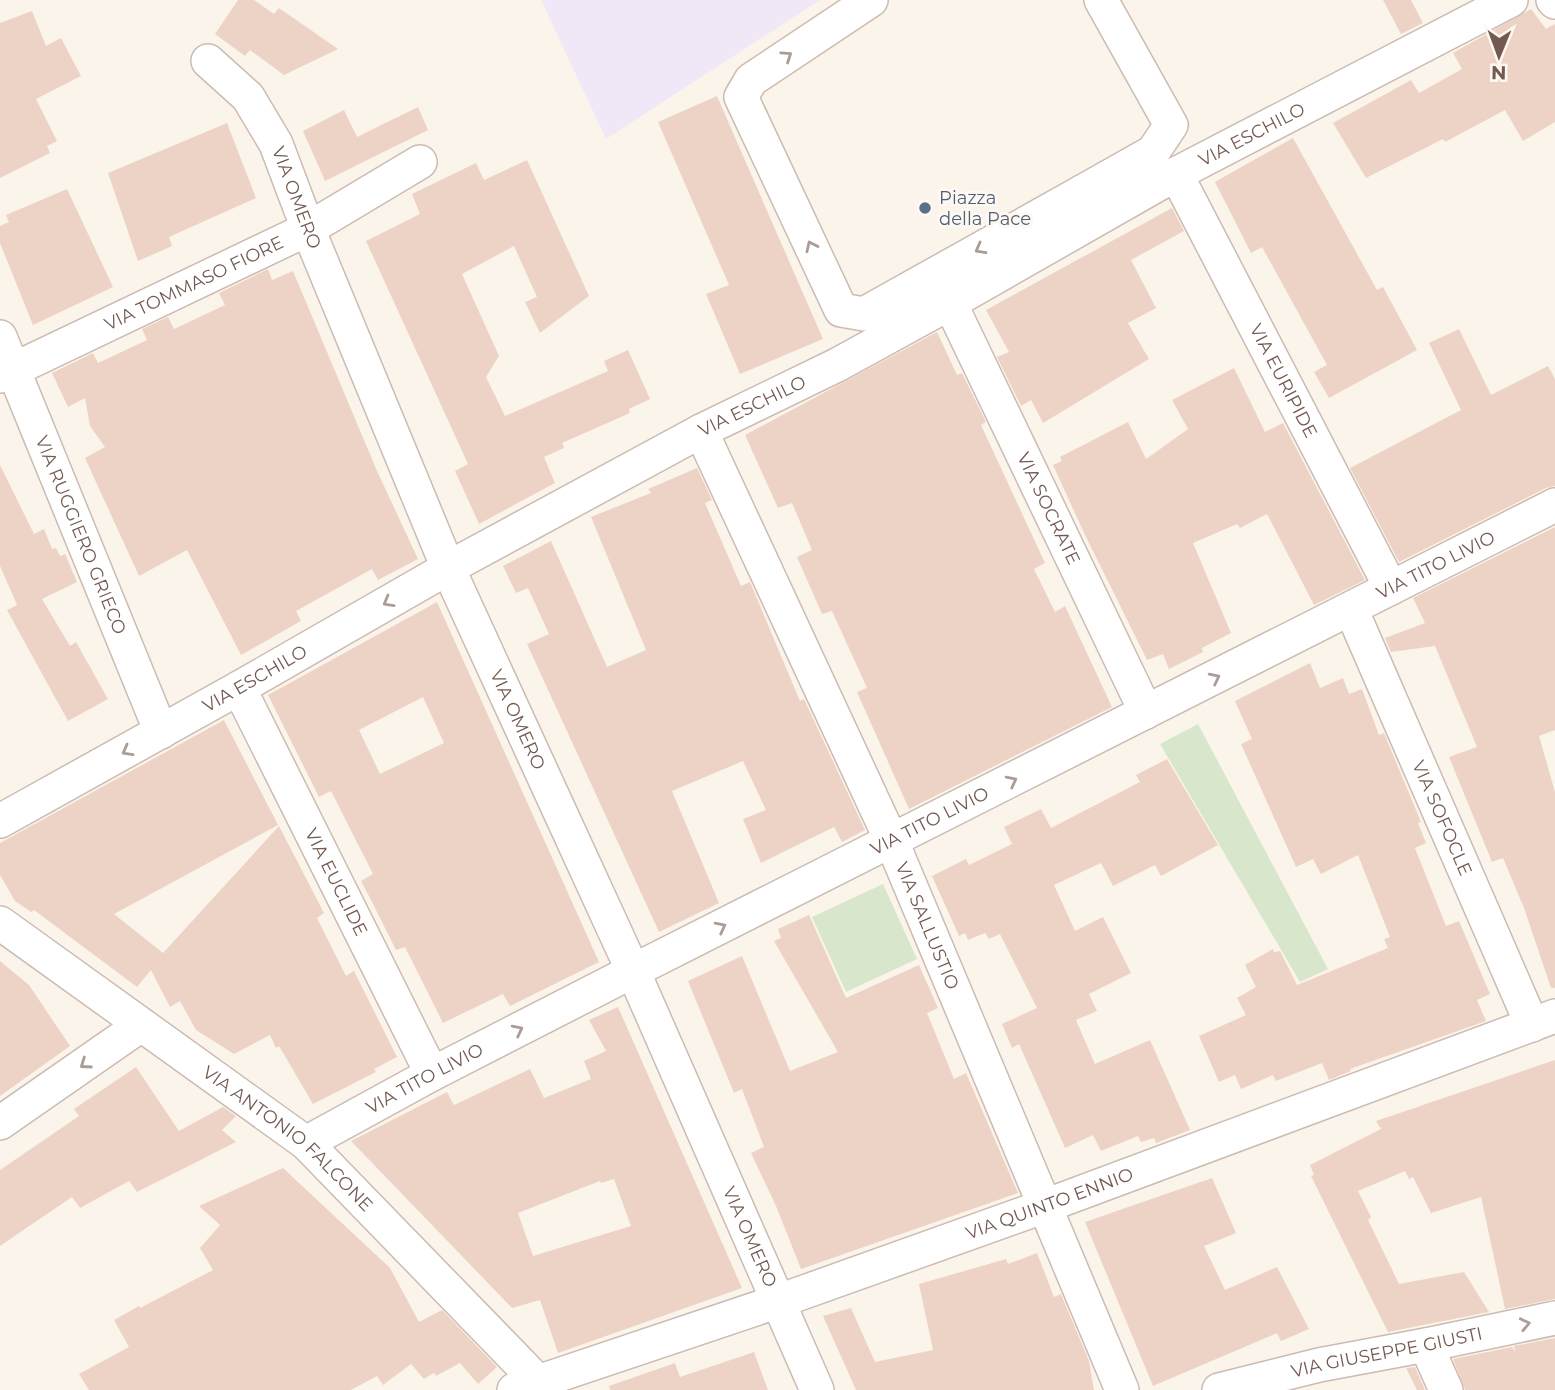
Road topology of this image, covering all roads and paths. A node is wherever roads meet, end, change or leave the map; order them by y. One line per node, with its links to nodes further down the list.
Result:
1 (871, 0): 7 (street, one-way to 1)
2 (1101, 0): 7 (street)
3 (1511, 0): 6 (street, VIA ESCHILO)
4 (208, 61): 8 (street, VIA OMERO)
5 (420, 162): 8 (street, VIA TOMMASO FIORE)
6 (1176, 174): 7 (street, VIA ESCHILO); 15 (street, VIA EURIPIDE)
7 (1088, 207): 9 (street, VIA ESCHILO)
8 (308, 229): 11 (street, VIA TOMMASO FIORE); 14 (street, VIA OMERO)
9 (950, 303): 12 (street, VIA ESCHILO); 18 (street, VIA SOCRATE)
10 (0, 337): 11 (street, VIA RUGGIERO GRIECO)
11 (6, 372): 19 (street, VIA RUGGIERO GRIECO)
12 (701, 432): 14 (street, VIA ESCHILO); 21 (street, VIA SALLUSTIO)
13 (1555, 505): 15 (street, VIA TITO LIVIO)
14 (447, 568): 17 (street, VIA ESCHILO, one-way to 17); 23 (street, VIA OMERO)
15 (1391, 588): 16 (street, VIA TITO LIVIO)
16 (1351, 609): 18 (street, VIA TITO LIVIO, one-way to 16); 24 (street, VIA SOFOCLE)
17 (239, 688): 19 (street, VIA ESCHILO); 26 (street, VIA EUCLIDE)
18 (1146, 712): 21 (street, VIA TITO LIVIO, one-way to 18)
19 (161, 732): 20 (street, VIA ESCHILO, one-way to 20)
20 (0, 821)
21 (892, 842): 23 (street, VIA TITO LIVIO, one-way to 21); 29 (street, VIA SALLUSTIO)
22 (0, 923): 25 (street, VIA ANTONIO FALCONE)
23 (633, 971): 26 (street, VIA TITO LIVIO, one-way to 23); 30 (street, VIA OMERO)
24 (1543, 1021): 29 (street, VIA QUINTO ENNIO)
25 (141, 1025): 27 (street, one-way to 27); 28 (street, VIA ANTONIO FALCONE)
26 (432, 1074): 28 (street, VIA TITO LIVIO)
27 (0, 1123)
28 (306, 1143): 34 (street, VIA ANTONIO FALCONE)
29 (1045, 1206): 30 (street, VIA QUINTO ENNIO); 36 (street, VIA SALLUSTIO)
30 (779, 1301): 34 (street, VIA QUINTO ENNIO); 35 (street, VIA OMERO)
31 (1555, 1318): 32 (street, VIA GIUSEPPE GIUSTI, one-way to 31)
32 (1426, 1345): 33 (street, VIA GIUSEPPE GIUSTI); 38 (street)
33 (1319, 1377): 37 (street, VIA GIUSEPPE GIUSTI)
34 (535, 1388)
35 (817, 1390)
36 (1122, 1390)
37 (1219, 1390)
38 (1446, 1390)

